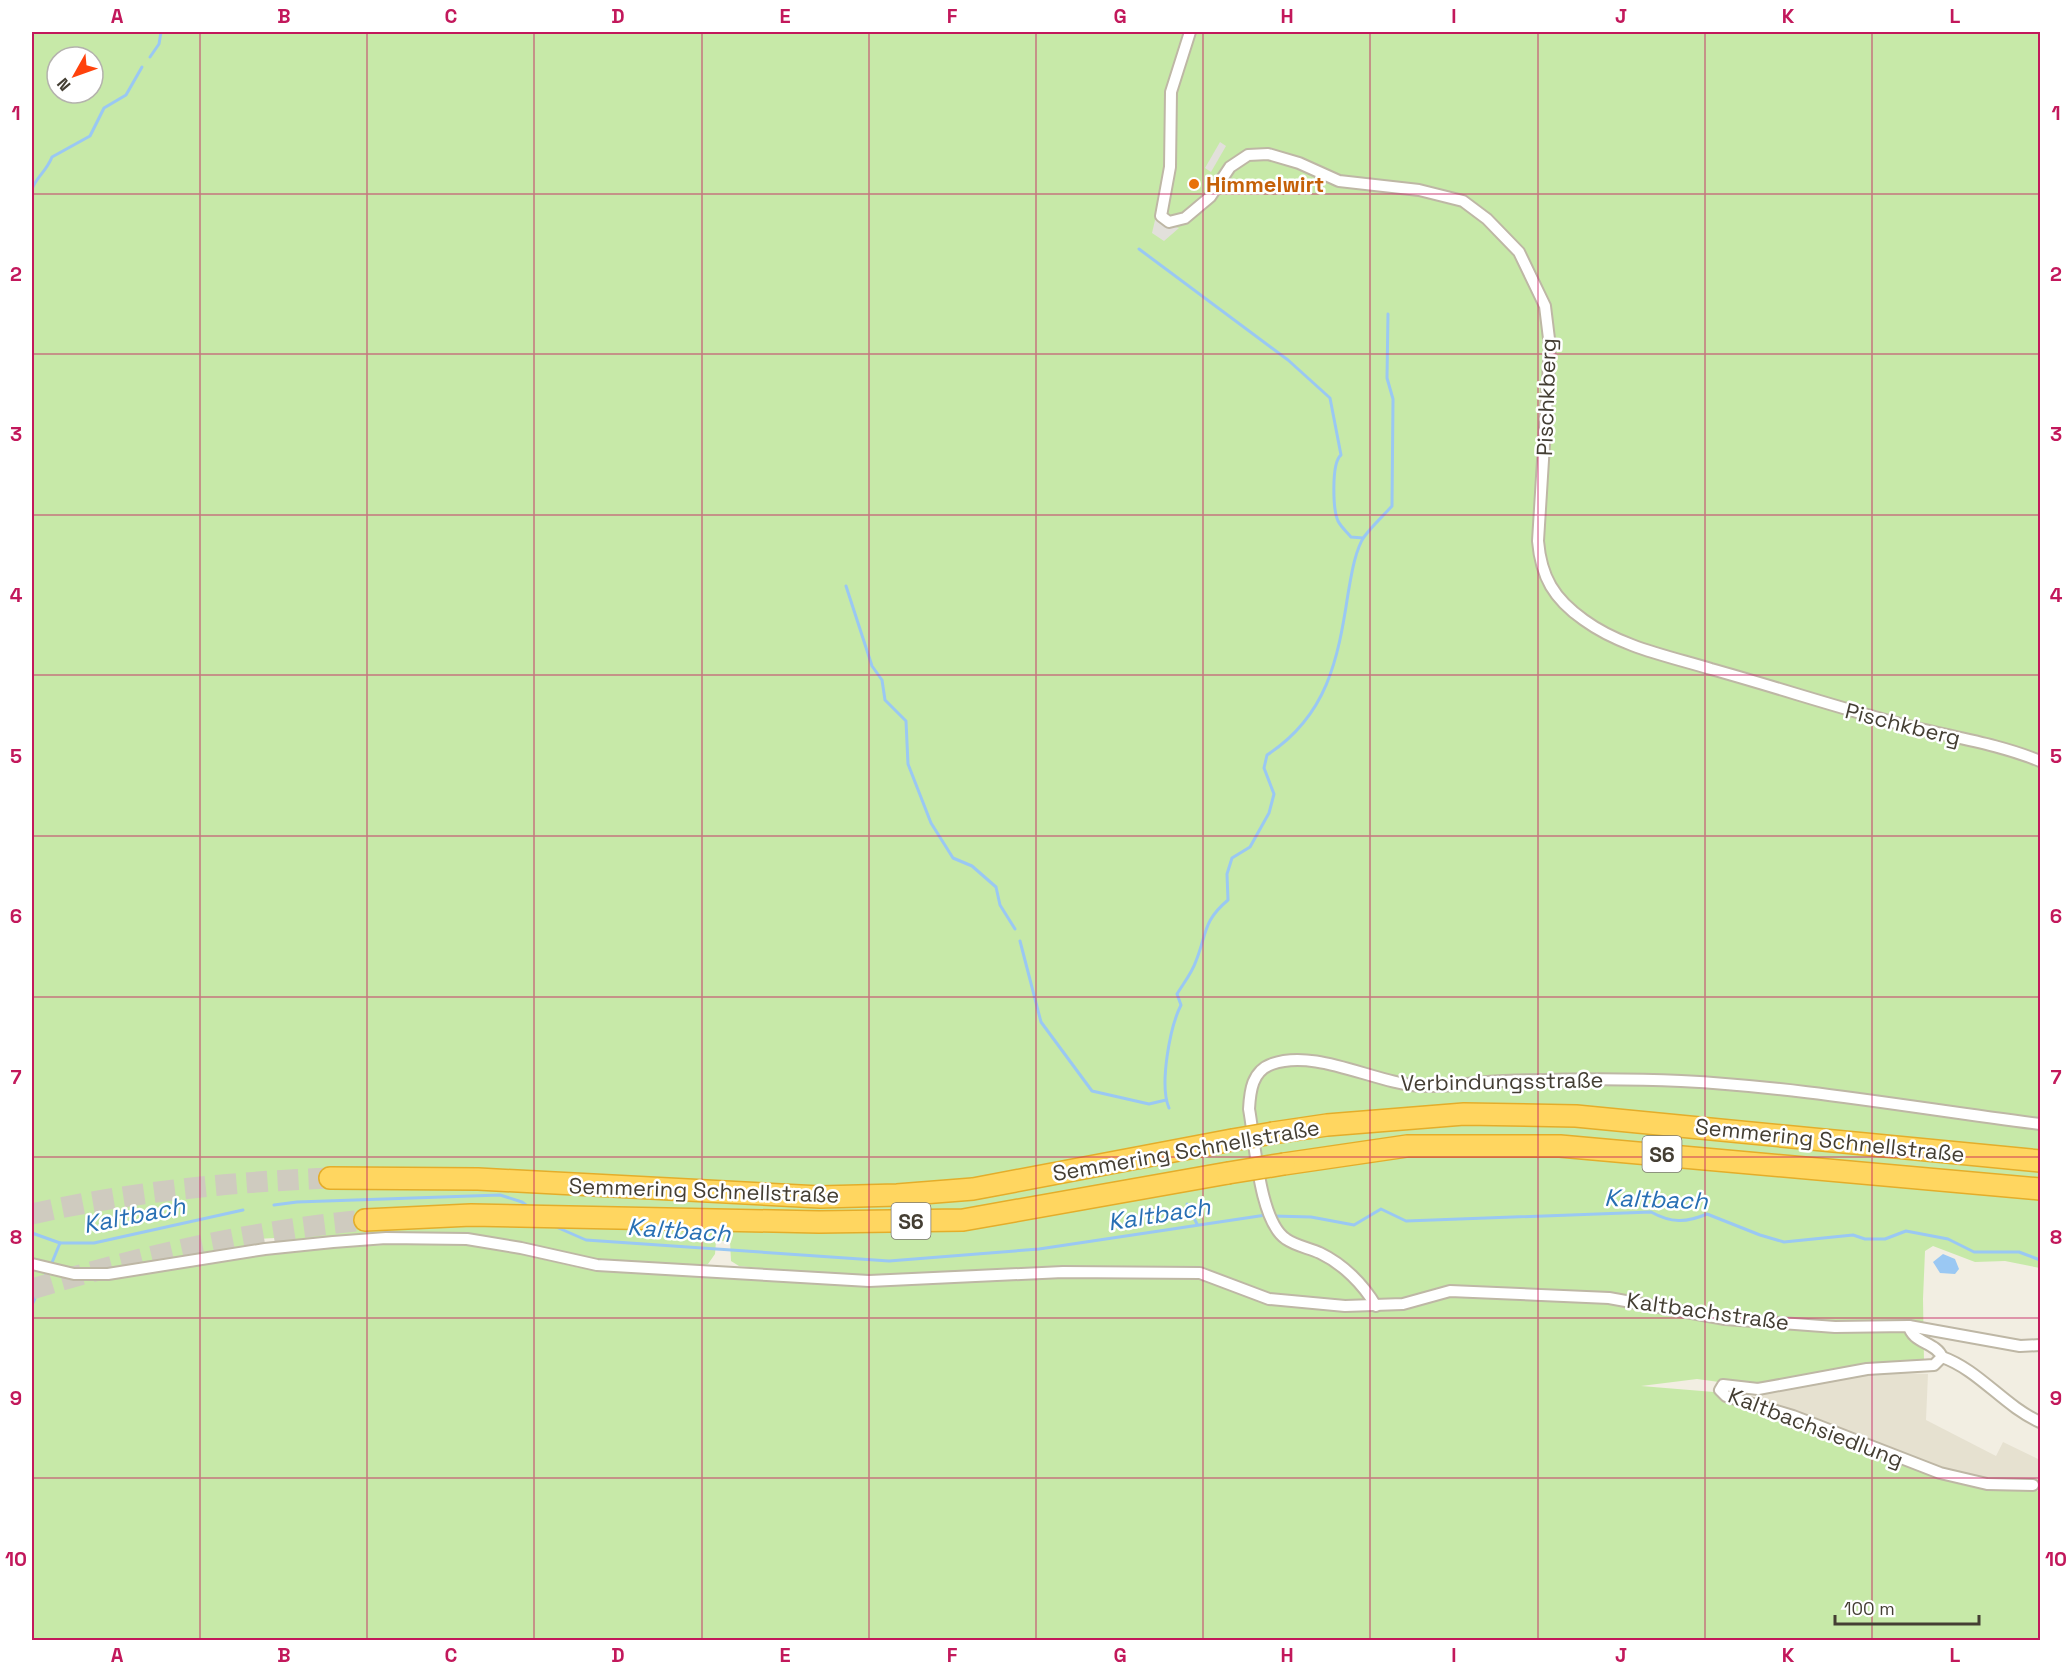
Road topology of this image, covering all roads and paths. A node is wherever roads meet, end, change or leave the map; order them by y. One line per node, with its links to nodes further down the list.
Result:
1 (1190, 32): 2 (street, Pischkberg)
2 (2040, 761)
3 (2040, 1124): 9 (street, Verbindungsstraße)
4 (2040, 1161): 5 (highway, Semmering Schnellstraße / S6, bridge)
5 (330, 1178)
6 (2040, 1189): 7 (highway, Semmering Schnellstraße / S6, bridge)
7 (365, 1220)
8 (32, 1264): 9 (street, Kaltbachstraße)
9 (1376, 1306): 10 (street, Kaltbachstraße)
10 (1908, 1326): 11 (street, Kaltbachstraße); 12 (street)
11 (2040, 1345)
12 (1942, 1357): 13 (street); 14 (street, Kaltbachsiedlung)
13 (2040, 1422)
14 (2033, 1485)

